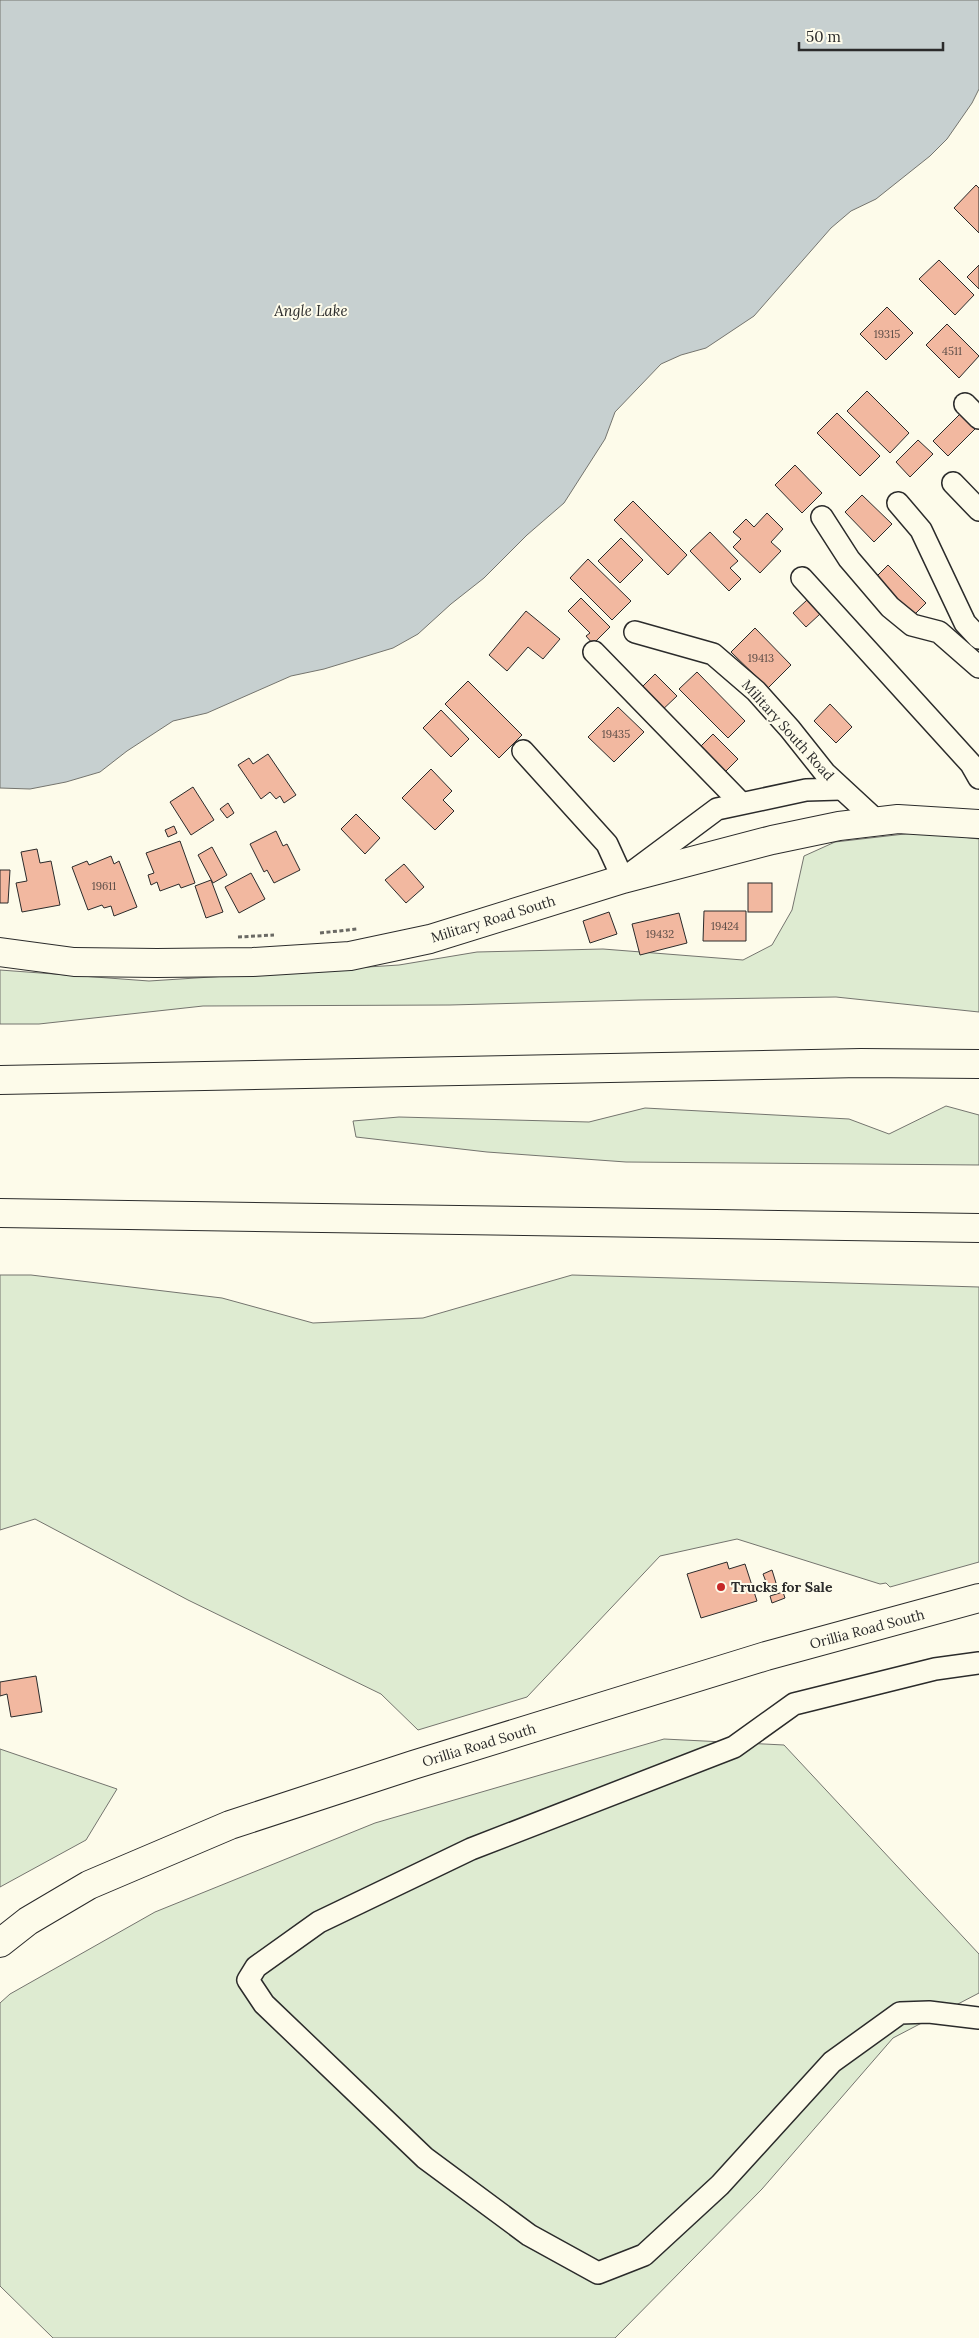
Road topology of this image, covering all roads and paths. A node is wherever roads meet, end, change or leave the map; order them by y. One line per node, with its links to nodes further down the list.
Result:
1 (953, 483): 3 (street)
2 (898, 503): 7 (street)
3 (979, 510)
4 (822, 516): 9 (street)
5 (802, 578): 11 (street)
6 (635, 632): 12 (street, Military South Road)
7 (979, 638)
8 (594, 652): 13 (street)
9 (979, 667)
10 (523, 751): 16 (street)
11 (979, 778)
12 (841, 789): 13 (street); 14 (street, Military South Road)
13 (741, 803): 16 (street)
14 (878, 822): 15 (main road, Military Road South); 16 (main road, Military Road South)
15 (979, 824)
16 (623, 879): 21 (main road, Military Road South)
17 (361, 929): 18 (path)
18 (314, 933)
19 (275, 935): 20 (path)
20 (236, 937)
21 (0, 952)
22 (979, 1064): 23 (main road)
23 (0, 1080)
24 (0, 1213): 25 (main road)
25 (979, 1228)
26 (979, 1598): 28 (main road, Orillia Road South)
27 (979, 1663): 29 (street)
28 (0, 1944)
29 (979, 2018)

